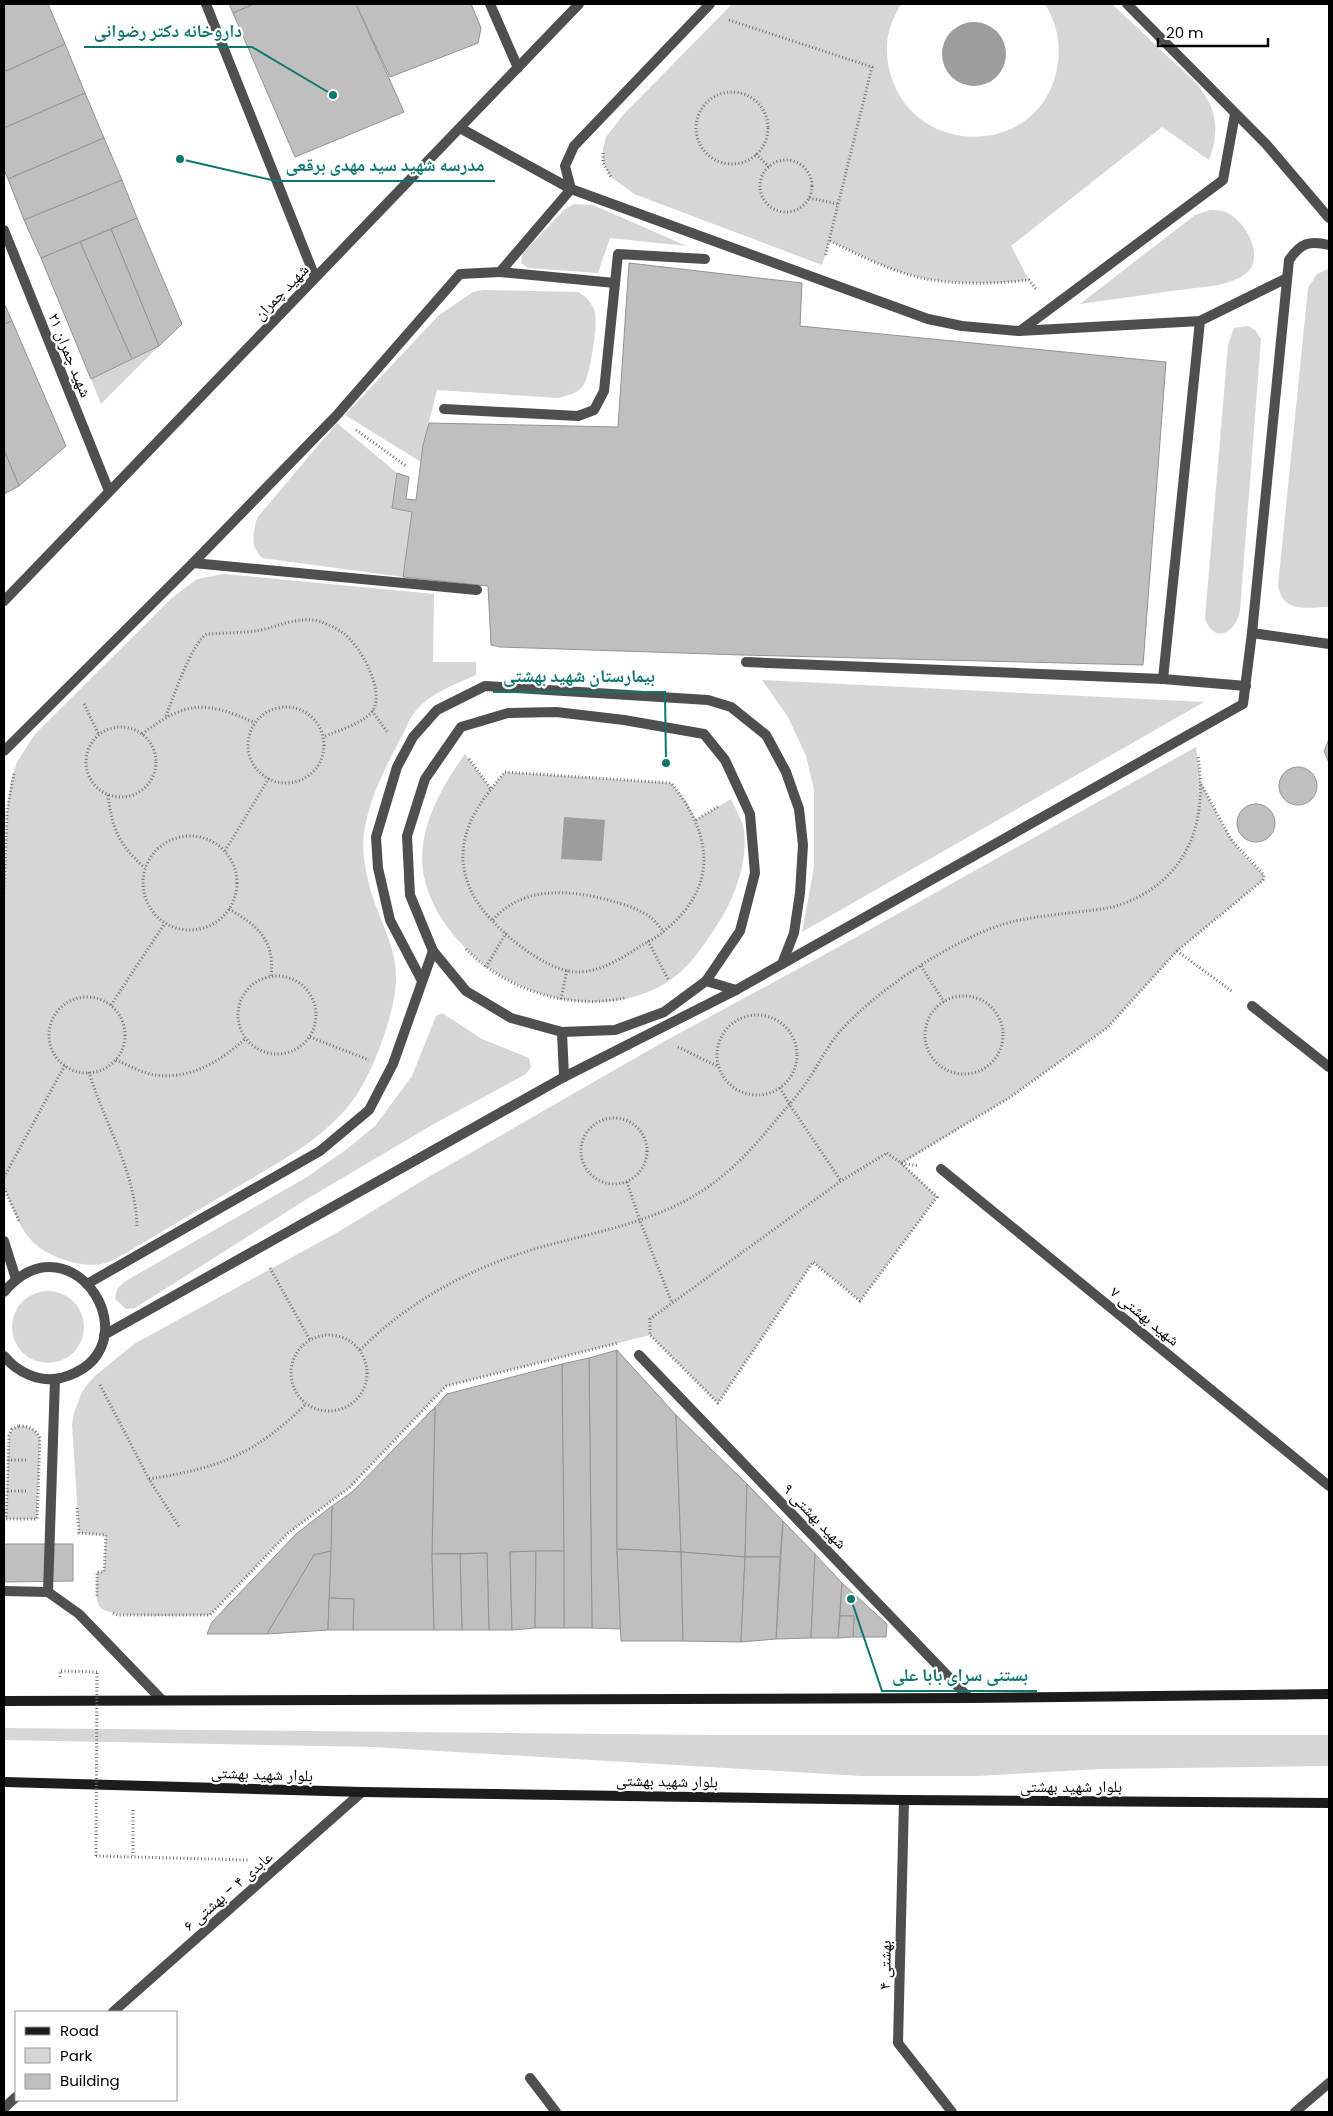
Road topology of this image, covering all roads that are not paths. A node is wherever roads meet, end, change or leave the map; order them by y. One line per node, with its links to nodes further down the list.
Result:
1 (206, 4): 15 (street)
2 (490, 4): 6 (street)
3 (579, 4): 6 (street, شهید چمران)
4 (710, 4): 9 (street)
5 (1127, 4): 7 (street)
6 (518, 68): 8 (street, شهید چمران)
7 (1235, 114): 10 (street); 19 (street)
8 (460, 128): 9 (street); 15 (street, شهید چمران)
9 (571, 189): 14 (street); 19 (street)
10 (1329, 218)
11 (4, 230): 21 (street, شهید چمران ۲۱)
12 (1329, 245): 16 (street)
13 (705, 259): 17 (street)
14 (500, 272): 17 (street); 22 (street)
15 (316, 277): 21 (street, شهید چمران)
16 (1287, 278): 18 (street); 25 (street)
17 (615, 284): 20 (street)
18 (1200, 322): 19 (street); 28 (street)
19 (1019, 331)
20 (444, 409)
21 (109, 491): 24 (street, شهید چمران)
22 (194, 563): 23 (street); 30 (street)
23 (477, 590)
24 (4, 601)
25 (1252, 633): 26 (street); 29 (street)
26 (1329, 644)
27 (746, 662): 28 (street)
28 (1164, 679): 29 (street)
29 (1246, 686): 32 (street)
30 (4, 751)
31 (432, 951): 33 (street); 34 (street); 37 (street)
32 (782, 964): 33 (street); 35 (street)
33 (422, 981): 43 (street)
34 (706, 981): 35 (street); 37 (street)
35 (736, 990): 39 (street)
36 (1252, 1006): 38 (street)
37 (562, 1032): 39 (street)
38 (1329, 1067)
39 (564, 1077): 45 (street)
40 (941, 1169): 49 (street, شهید بهشتی ۷)
41 (4, 1241): 42 (street)
42 (16, 1279): 43 (street); 44 (street)
43 (87, 1284): 45 (street)
44 (4, 1292)
45 (104, 1335): 48 (street)
46 (639, 1355): 53 (street, شهید بهشتی ۹)
47 (4, 1356): 48 (street)
48 (56, 1379): 51 (street)
49 (1329, 1486)
50 (4, 1591): 51 (street)
51 (48, 1592): 54 (street)
52 (1328, 1694): 53 (main road)
53 (969, 1698): 54 (main road)
54 (161, 1700): 55 (main road)
55 (4, 1701)
56 (4, 1782): 57 (main road, بلوار شهید بهشتی)
57 (362, 1792): 58 (main road, بلوار شهید بهشتی); 60 (street, عابدی ۴ - بهشتی ۶)
58 (904, 1800): 59 (main road, بلوار شهید بهشتی); 66 (street, بهشتی ۴)
59 (1329, 1803)
60 (114, 2011)
61 (530, 2078): 65 (street)
62 (1329, 2083): 67 (street)
63 (15, 2098): 64 (street)
64 (4, 2108)
65 (556, 2112)
66 (952, 2112)
67 (1295, 2112)

